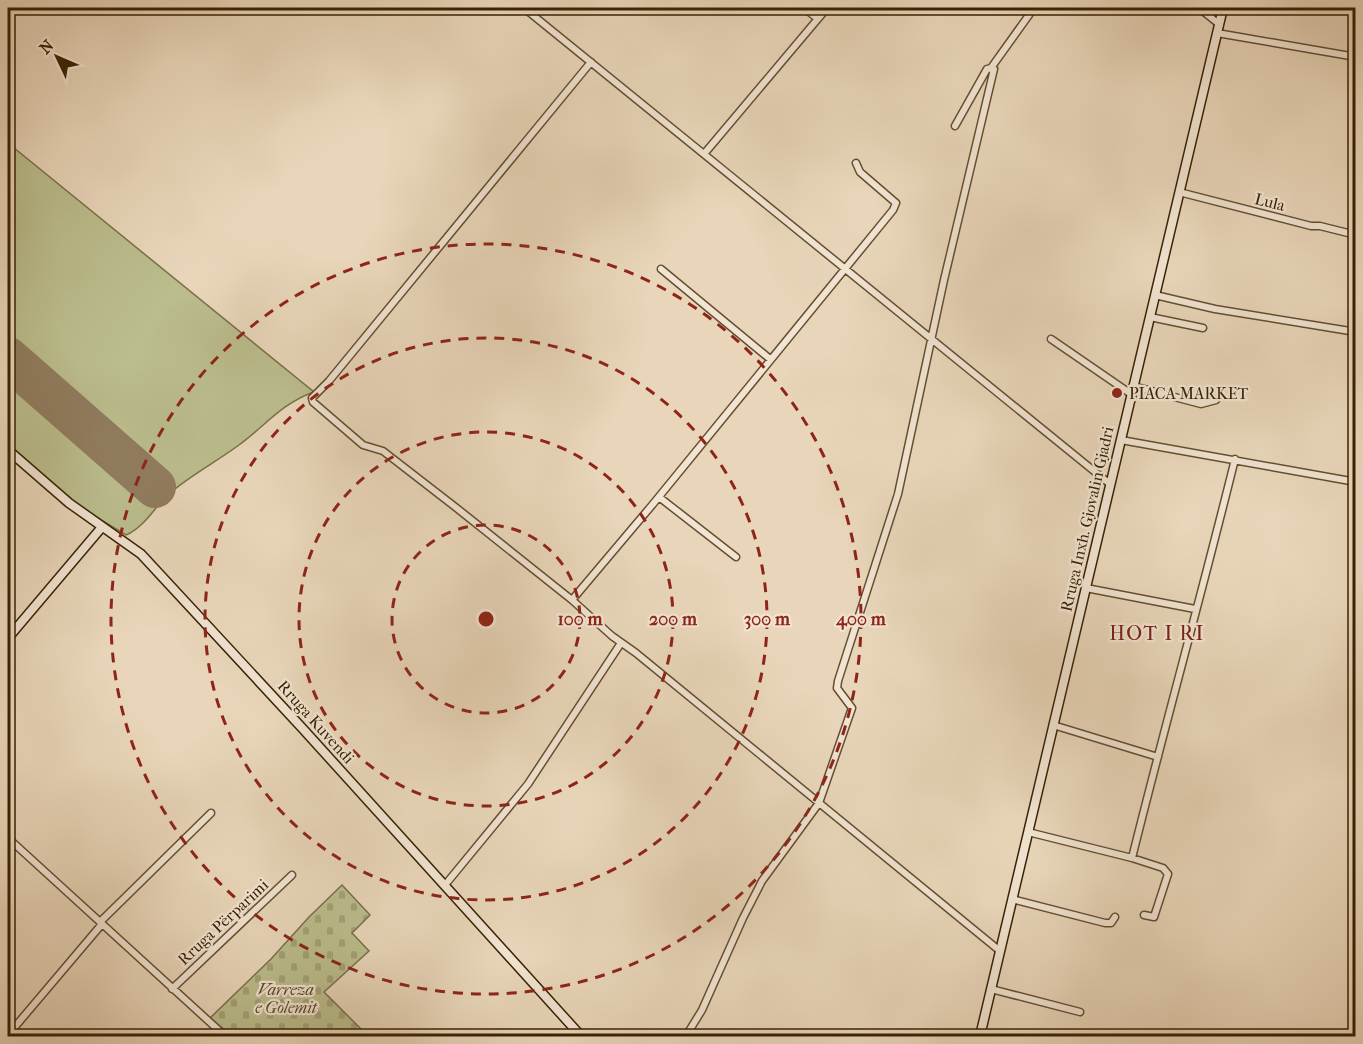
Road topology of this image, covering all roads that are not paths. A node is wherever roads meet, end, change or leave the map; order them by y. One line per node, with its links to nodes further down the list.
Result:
1 (524, 8): 10 (street)
2 (804, 8): 7 (street)
3 (827, 8): 7 (street)
4 (1034, 8): 11 (street)
5 (1199, 8): 8 (street)
6 (1223, 8): 8 (main road, Rruga Inxh. Gjovalin Gjadri)
7 (817, 18): 13 (street)
8 (1218, 28): 9 (street); 15 (main road, Rruga Inxh. Gjovalin Gjadri)
9 (1356, 57)
10 (591, 62): 13 (street); 37 (street)
11 (991, 68): 12 (street); 24 (street)
12 (955, 126)
13 (704, 154): 18 (street)
14 (856, 163): 18 (street)
15 (1179, 192): 16 (street, Lula); 19 (main road, Rruga Inxh. Gjovalin Gjadri)
16 (1356, 235)
17 (661, 269): 25 (street)
18 (844, 270): 24 (street); 25 (street)
19 (1155, 295): 20 (main road, Rruga Inxh. Gjovalin Gjadri); 22 (street)
20 (1150, 316): 21 (street); 26 (main road, Rruga Inxh. Gjovalin Gjadri)
21 (1203, 328)
22 (1356, 332)
23 (1051, 339): 26 (street)
24 (931, 340): 32 (street); 43 (street)
25 (770, 359): 33 (street)
26 (1132, 390): 27 (street); 28 (main road, Rruga Inxh. Gjovalin Gjadri)
27 (1216, 400)
28 (1121, 440): 30 (street); 32 (main road, Rruga Inxh. Gjovalin Gjadri)
29 (8, 450): 34 (main road, Rruga Kuvendi)
30 (1235, 459): 31 (street); 38 (street)
31 (1356, 482)
32 (1110, 484): 36 (main road, Rruga Inxh. Gjovalin Gjadri)
33 (659, 496): 35 (street); 37 (street)
34 (102, 527): 39 (main road); 49 (main road, Rruga Kuvendi)
35 (736, 557)
36 (1086, 588): 38 (street); 41 (main road, Rruga Inxh. Gjovalin Gjadri)
37 (572, 600): 40 (street)
38 (1196, 609): 42 (street)
39 (8, 638)
40 (621, 643): 43 (street); 49 (street)
41 (1053, 725): 42 (street); 45 (main road, Rruga Inxh. Gjovalin Gjadri)
42 (1158, 757): 47 (street)
43 (819, 803): 54 (street); 61 (street)
44 (211, 813): 53 (street)
45 (1028, 832): 47 (street); 50 (main road, Rruga Inxh. Gjovalin Gjadri)
46 (8, 838): 53 (street)
47 (1132, 858): 51 (street)
48 (292, 875): 55 (street, Rruga Përparimi)
49 (445, 885): 60 (main road, Rruga Kuvendi)
50 (1012, 899): 52 (street); 54 (main road, Rruga Inxh. Gjovalin Gjadri)
51 (1144, 915)
52 (1115, 917)
53 (101, 923): 55 (street); 58 (street)
54 (1000, 951): 56 (main road, Rruga Inxh. Gjovalin Gjadri)
55 (172, 989): 59 (street)
56 (991, 989): 57 (street); 62 (main road, Rruga Inxh. Gjovalin Gjadri)
57 (1080, 1012)
58 (8, 1035)
59 (225, 1036)
60 (580, 1036)
61 (686, 1036)
62 (980, 1036)

